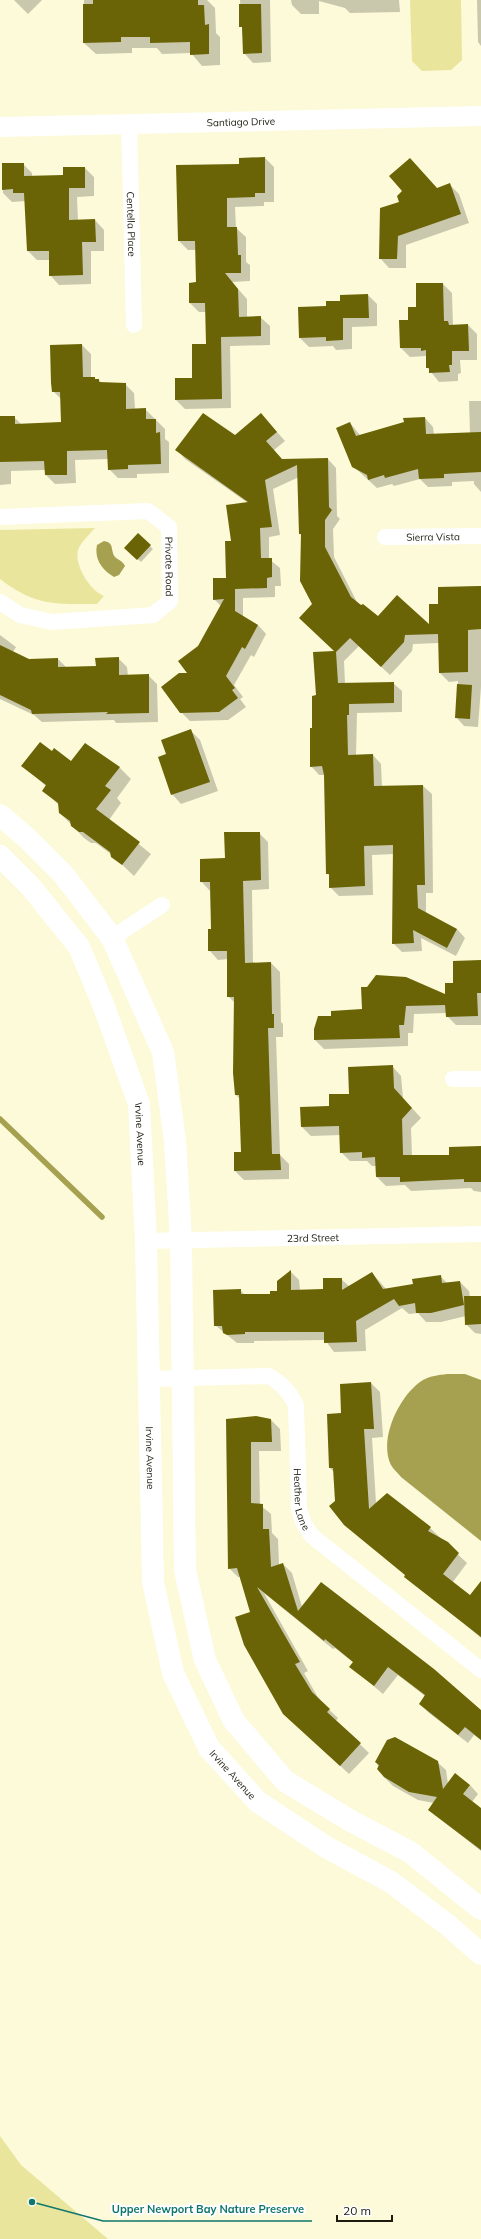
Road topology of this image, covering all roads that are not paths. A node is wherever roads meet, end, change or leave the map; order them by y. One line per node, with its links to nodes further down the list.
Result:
1 (481, 116): 2 (street, Santiago Drive)
2 (129, 123): 3 (street, Santiago Drive); 4 (street, Centella Place)
3 (0, 127)
4 (134, 325)
5 (0, 517): 8 (street, Private Road)
6 (481, 536): 7 (street, Sierra Vista)
7 (385, 537)
8 (0, 602)
9 (0, 815): 12 (main road)
10 (0, 856): 17 (main road, Irvine Avenue)
11 (162, 905): 12 (street)
12 (112, 938): 16 (main road)
13 (481, 1079): 14 (street)
14 (453, 1080)
15 (481, 1234): 16 (street, 23rd Street)
16 (181, 1239): 17 (street, 23rd Street); 18 (main road)
17 (146, 1241): 19 (main road, Irvine Avenue)
18 (182, 1378): 19 (street, Heather Lane); 20 (street, Heather Lane); 21 (main road)
19 (148, 1379): 22 (main road, Irvine Avenue)
20 (481, 1670)
21 (481, 1908)
22 (481, 1954)

